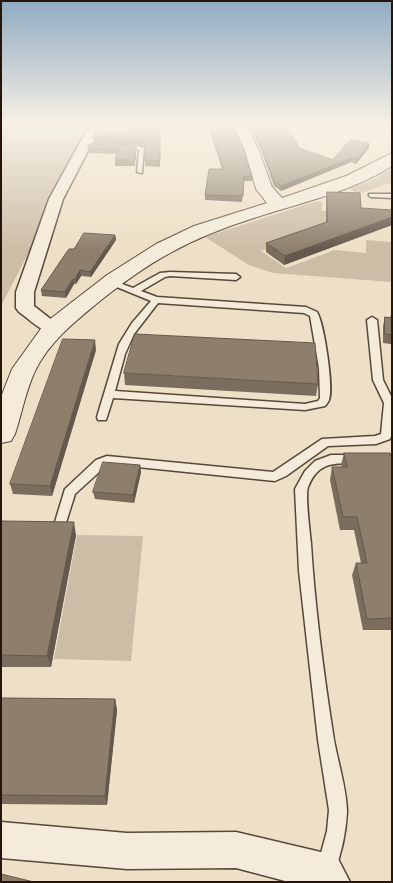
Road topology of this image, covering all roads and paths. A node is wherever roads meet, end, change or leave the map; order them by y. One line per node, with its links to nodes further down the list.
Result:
1 (76, 167): 14 (street)
2 (140, 167): 5 (lane)
3 (257, 167): 8 (street)
4 (379, 167): 8 (street)
5 (140, 172)
6 (371, 195): 7 (lane)
7 (392, 196)
8 (278, 204): 10 (street)
9 (236, 277): 11 (lane)
10 (111, 283): 11 (lane); 14 (street)
11 (135, 291): 12 (lane)
12 (156, 300): 15 (lane); 15 (lane)
13 (372, 320): 19 (lane)
14 (53, 328): 17 (street)
15 (110, 394): 16 (lane)
16 (102, 416)
17 (1, 434)
18 (374, 459): 21 (lane)
19 (35, 528)
20 (1, 840): 21 (street)
21 (328, 877)

